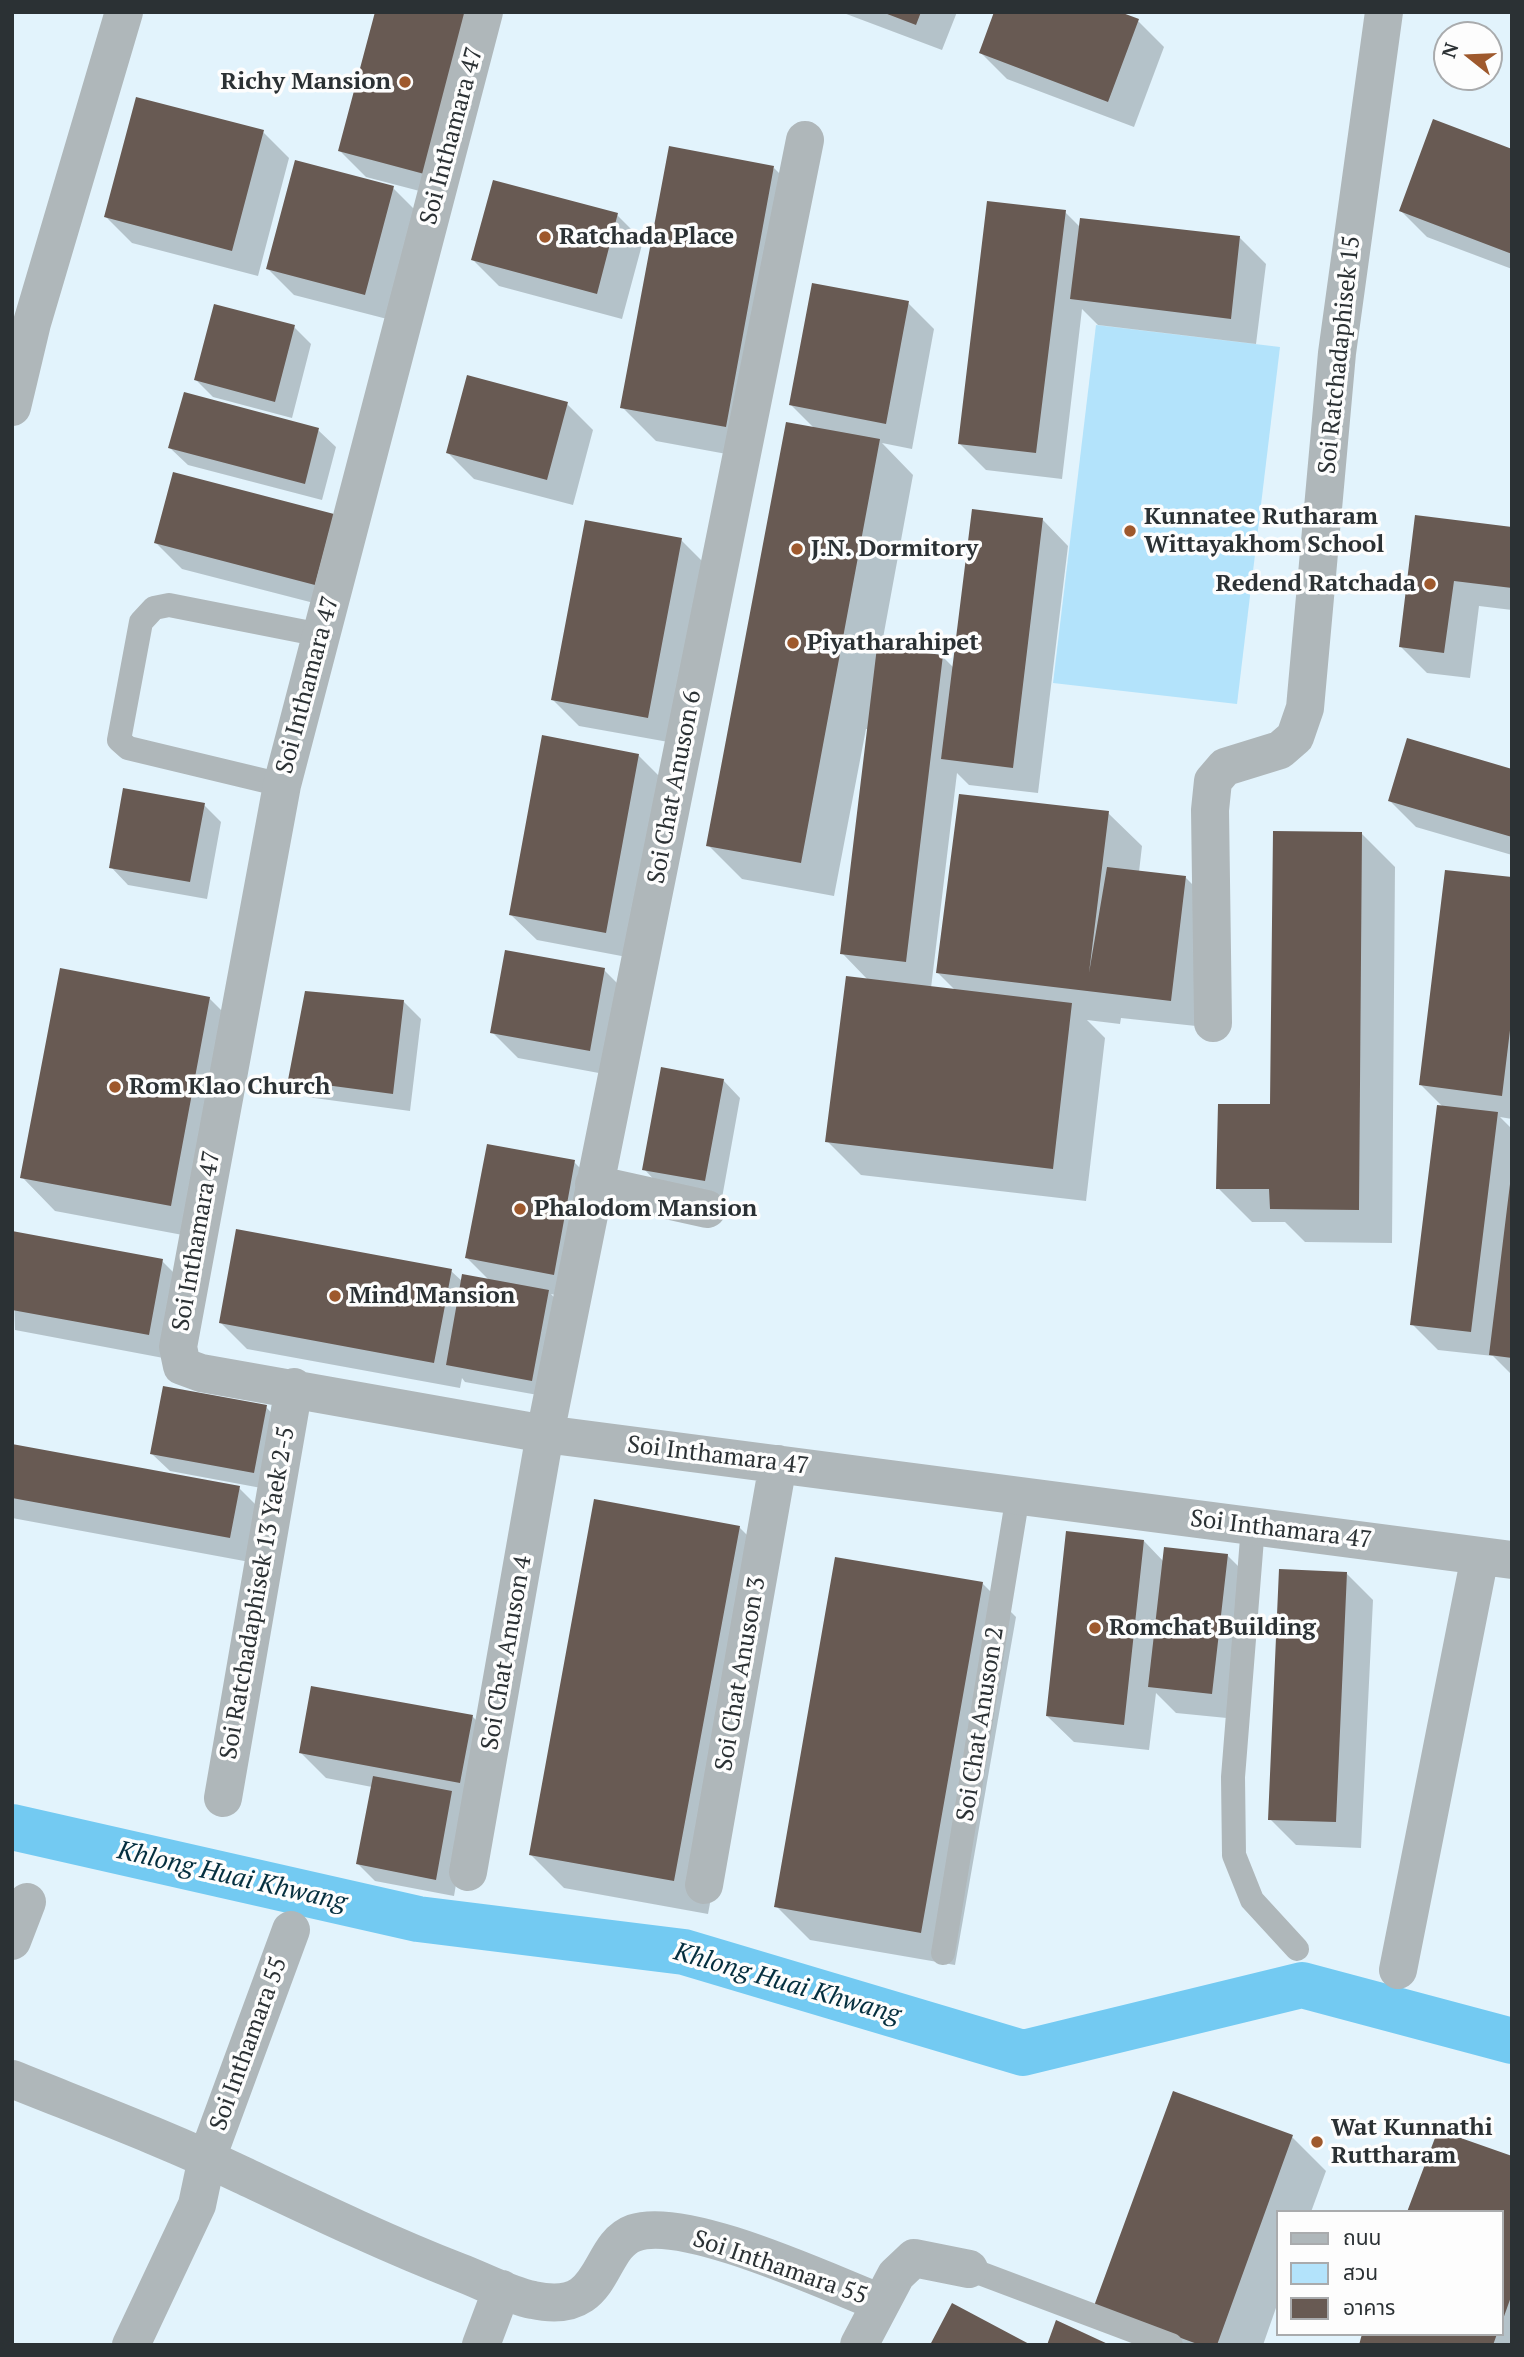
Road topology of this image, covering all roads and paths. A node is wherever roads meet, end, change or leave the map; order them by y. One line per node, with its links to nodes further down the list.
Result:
1 (124, 12): 5 (street)
2 (484, 12): 6 (street, Soi Inthamara 47)
3 (1384, 12): 8 (street, Soi Ratchadaphisek 15)
4 (805, 140): 9 (street, Soi Chat Anuson 6)
5 (12, 407)
6 (321, 635): 7 (street, Soi Inthamara 47); 7 (lane)
7 (282, 785): 11 (street, Soi Inthamara 47)
8 (1213, 1023)
9 (594, 1184): 10 (street); 12 (street, Soi Chat Anuson 6)
10 (707, 1209)
11 (294, 1387): 12 (street, Soi Inthamara 47); 17 (street, Soi Ratchadaphisek 13 Yaek 2-5)
12 (545, 1434): 13 (street, Soi Inthamara 47); 18 (street, Soi Chat Anuson 4)
13 (778, 1464): 14 (street, Soi Inthamara 47); 19 (street, Soi Chat Anuson 3)
14 (1018, 1495): 15 (street, Soi Inthamara 47); 24 (lane, Soi Chat Anuson 2)
15 (1253, 1526): 16 (street, Soi Inthamara 47); 23 (lane)
16 (1496, 1558): 25 (street)
17 (223, 1798)
18 (468, 1872)
19 (704, 1885)
20 (27, 1902): 22 (street)
21 (290, 1930): 27 (street, Soi Inthamara 55)
22 (12, 1941)
23 (1297, 1949)
24 (943, 1953)
25 (1398, 1970)
26 (12, 2079): 27 (street, Soi Inthamara 55)
27 (207, 2158): 29 (street, Soi Inthamara 55); 31 (street, Soi Inthamara 55)
28 (969, 2269): 30 (street, Soi Inthamara 55); 34 (lane)
29 (502, 2289): 30 (street, Soi Inthamara 55); 32 (street)
30 (881, 2303): 33 (street, Soi Inthamara 55)
31 (131, 2345)
32 (481, 2345)
33 (859, 2345)
34 (1171, 2345)

